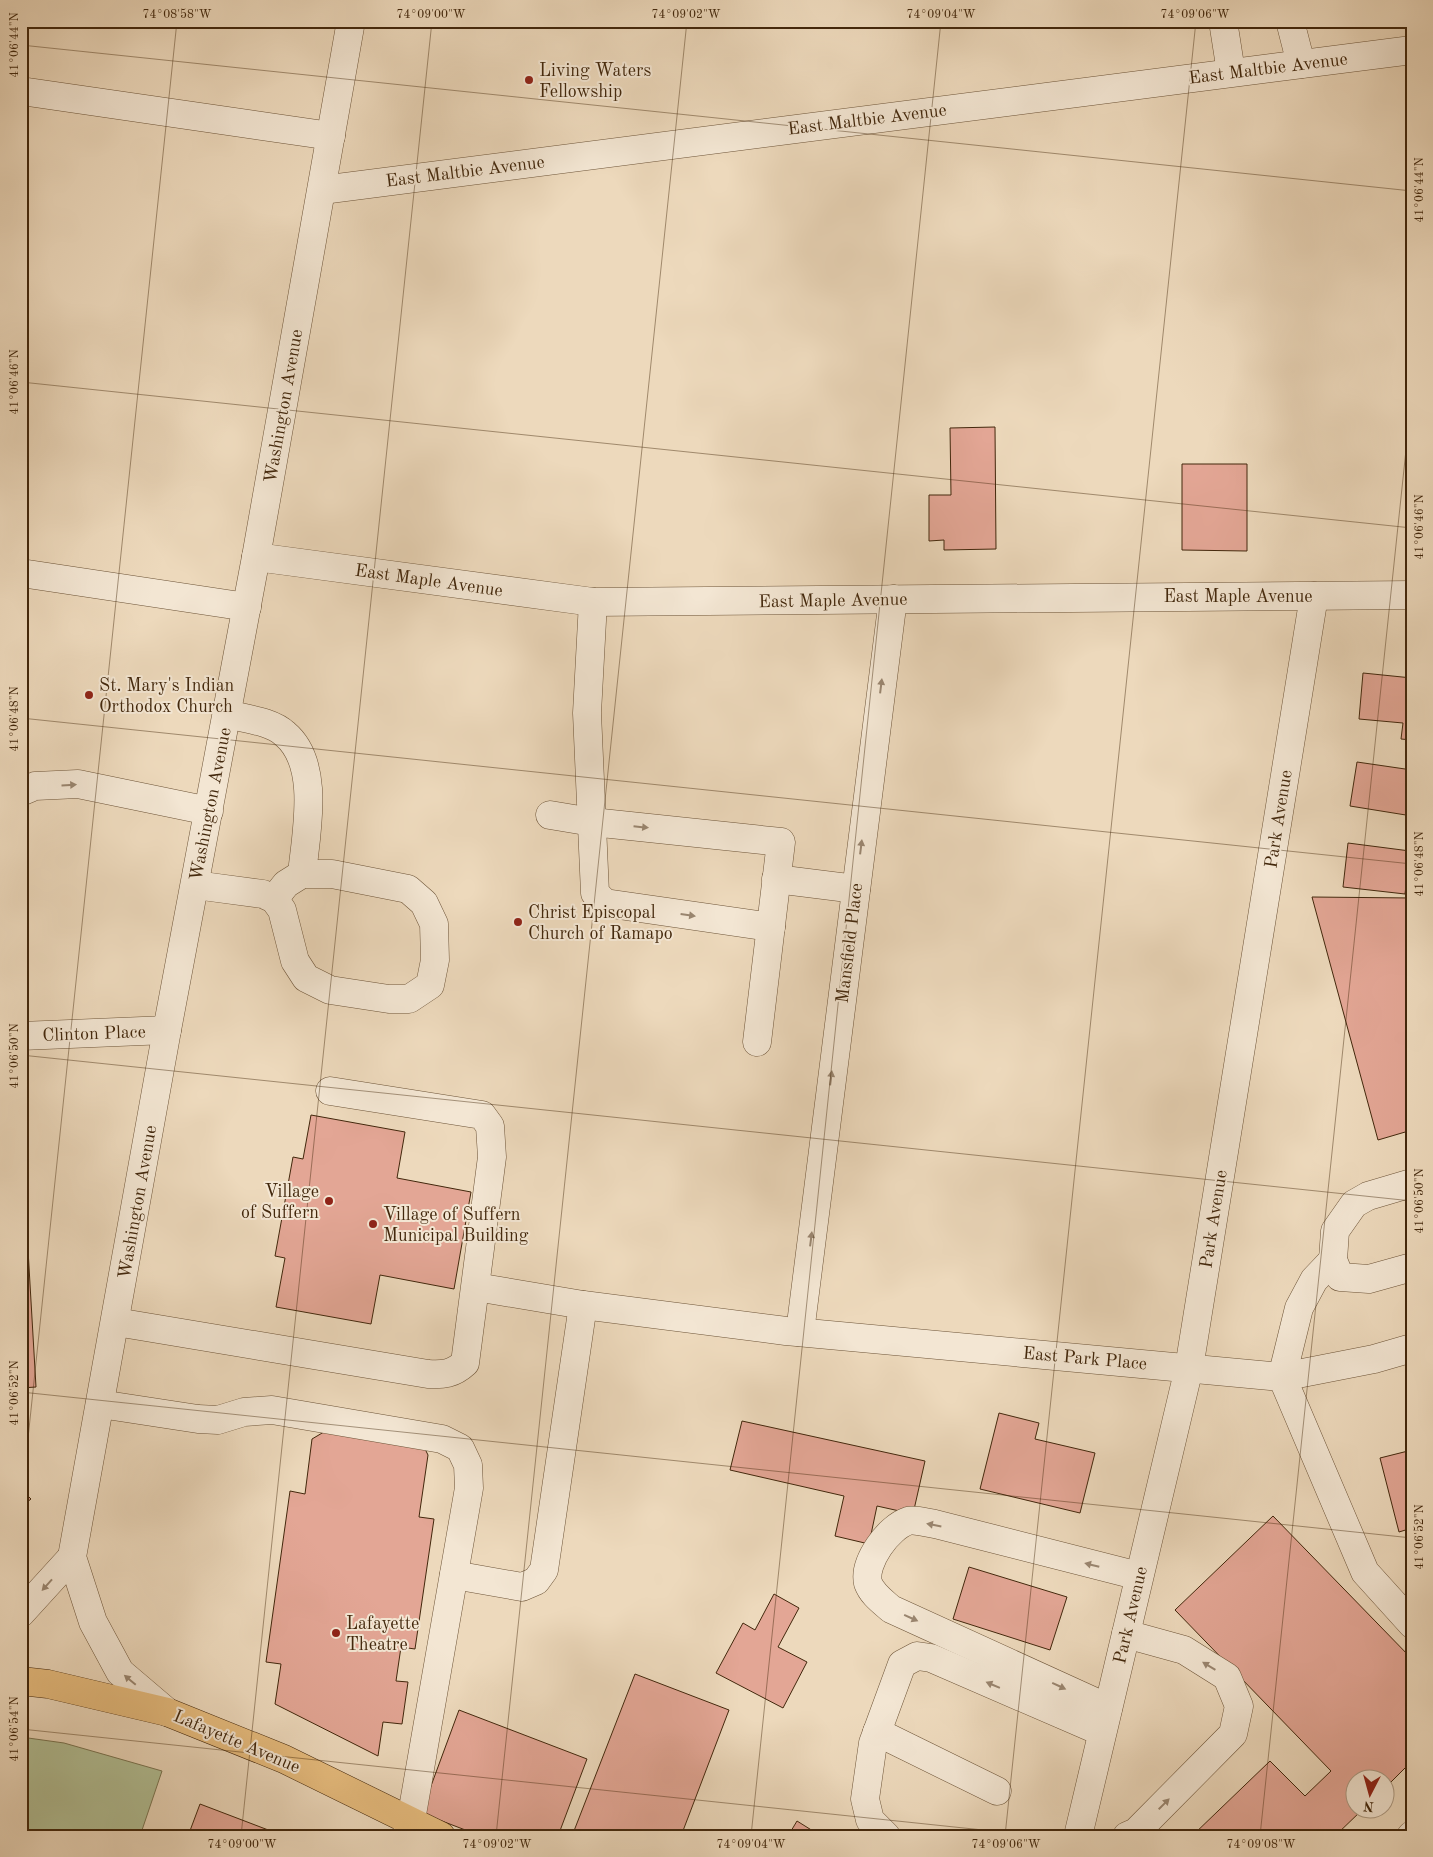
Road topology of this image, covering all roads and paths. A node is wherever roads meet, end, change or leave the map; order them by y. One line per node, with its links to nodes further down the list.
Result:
1 (351, 21): 8 (street, Washington Avenue)
2 (1223, 21): 6 (street)
3 (1290, 21): 5 (street)
4 (1412, 50): 5 (street, East Maltbie Avenue)
5 (1301, 64): 6 (street, East Maltbie Avenue)
6 (1231, 72): 9 (street, East Maltbie Avenue)
7 (21, 91): 8 (street)
8 (331, 136): 9 (street, Washington Avenue)
9 (322, 190): 10 (street, Washington Avenue)
10 (256, 557): 15 (street, East Maple Avenue); 16 (street, Washington Avenue)
11 (21, 574): 16 (street)
12 (1412, 595): 13 (street, East Maple Avenue)
13 (1314, 596): 14 (street, East Maple Avenue); 40 (street, Park Avenue)
14 (892, 599): 15 (street, East Maple Avenue); 25 (street, Mansfield Place, one-way to 14)
15 (593, 602): 21 (street)
16 (247, 607): 17 (street, Washington Avenue)
17 (227, 714): 19 (street, Washington Avenue); 22 (street)
18 (21, 792): 19 (street, one-way to 19)
19 (209, 811): 24 (street, Washington Avenue)
20 (550, 816): 21 (street)
21 (592, 822): 23 (street, one-way to 23); 27 (street, one-way to 27)
22 (302, 874): 26 (street); 26 (street)
23 (776, 879): 25 (street); 27 (street)
24 (195, 885): 26 (street); 28 (street, Washington Avenue)
25 (856, 890): 38 (street, Mansfield Place, one-way to 25)
26 (274, 899)
27 (770, 927): 30 (street)
28 (167, 1030): 29 (street, Clinton Place); 37 (street, Washington Avenue)
29 (21, 1036)
30 (756, 1042)
31 (330, 1091): 35 (street)
32 (1412, 1183): 33 (street)
33 (1333, 1260): 34 (street); 41 (street)
34 (1412, 1267)
35 (476, 1287): 36 (street, East Park Place); 37 (street)
36 (583, 1305): 38 (street, East Park Place); 44 (street)
37 (116, 1322): 42 (street, Washington Avenue)
38 (800, 1332): 40 (street, East Park Place)
39 (1412, 1348): 41 (street, East Park Place)
40 (1189, 1368): 41 (street, East Park Place); 45 (street, Park Avenue)
41 (1282, 1377): 47 (street)
42 (100, 1404): 43 (street, Washington Avenue); 44 (street)
43 (72, 1557): 46 (street, one-way to 46); 50 (street, Washington Avenue, one-way to 43)
44 (454, 1575): 54 (street)
45 (1139, 1576): 48 (street, Park Avenue); 51 (street, one-way to 51)
46 (21, 1613)
47 (1412, 1624)
48 (1126, 1634): 51 (street, Park Avenue); 58 (street, one-way to 48)
49 (21, 1681): 50 (main road, Lafayette Avenue)
50 (167, 1712): 54 (main road, Lafayette Avenue)
51 (1105, 1720): 52 (street, one-way to 52); 57 (street, Park Avenue)
52 (877, 1732): 53 (street); 55 (street)
53 (997, 1791)
54 (408, 1828): 56 (main road, Lafayette Avenue)
55 (878, 1828)
56 (441, 1836)
57 (1078, 1836)
58 (1127, 1836)

